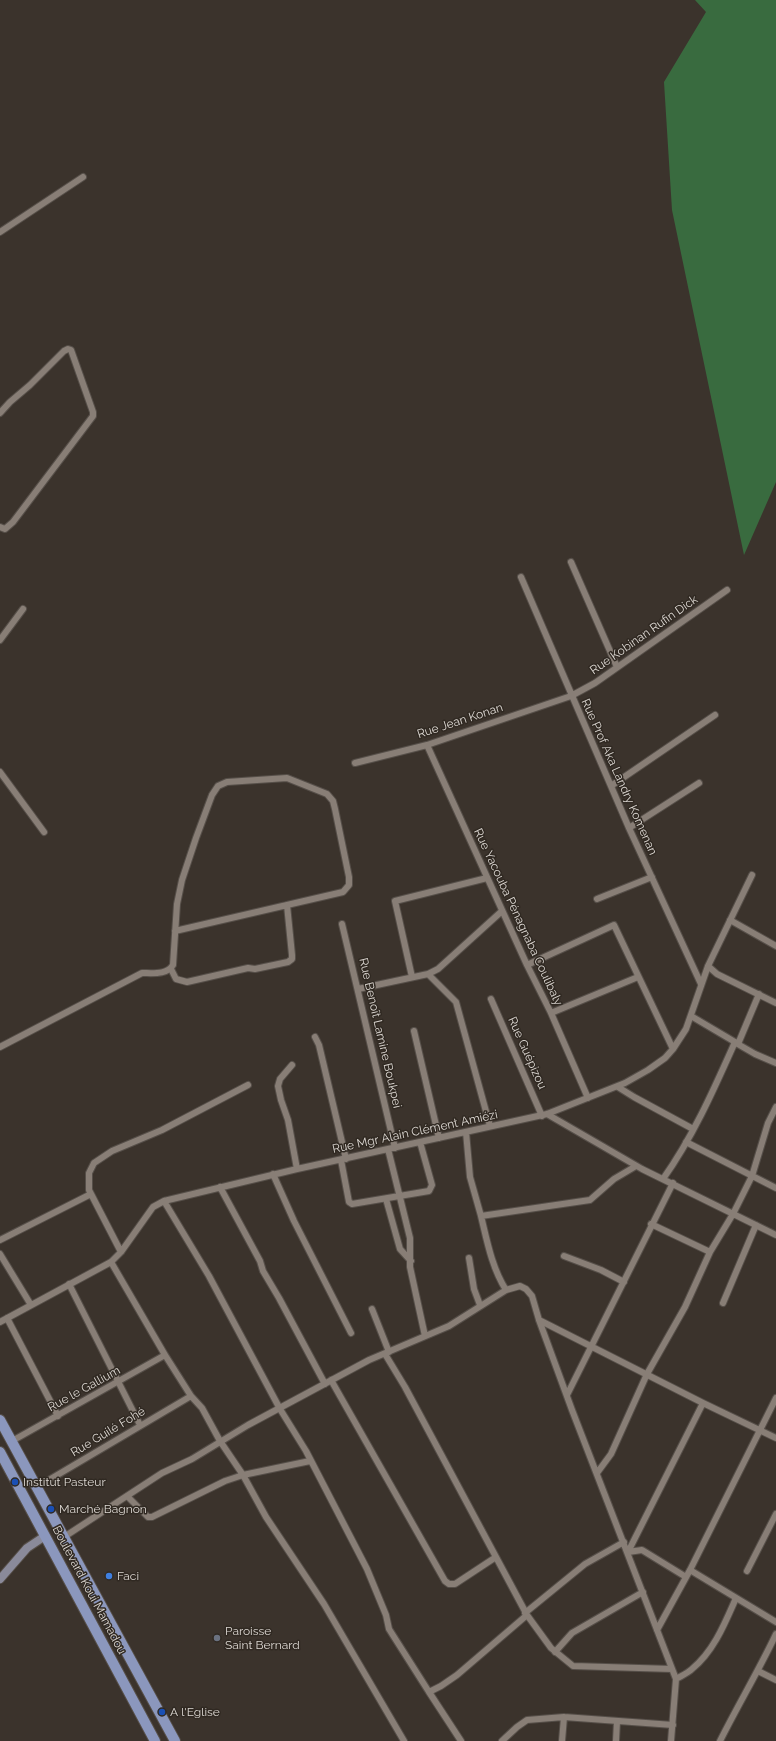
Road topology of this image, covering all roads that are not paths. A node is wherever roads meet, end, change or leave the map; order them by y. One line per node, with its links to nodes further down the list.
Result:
1 (83, 177): 2 (street)
2 (0, 232)
3 (0, 413): 4 (street)
4 (0, 527)
5 (571, 562): 10 (street)
6 (521, 578): 11 (street, Rue Prof Aka Landry Komenan)
7 (727, 590): 10 (street, Rue Kobinan Rufin Dick)
8 (22, 609): 9 (street)
9 (0, 640)
10 (617, 667): 11 (street, Rue Kobinan Rufin Dick)
11 (571, 696): 13 (street, Rue Jean Konan); 17 (street, Rue Prof Aka Landry Komenan)
12 (715, 715): 17 (street)
13 (427, 745): 14 (street, Rue Jean Konan); 22 (street, Rue Yacouba Pénagnaba Coulibaly)
14 (355, 763)
15 (0, 772): 19 (street)
16 (699, 783): 18 (street)
17 (611, 786): 18 (street, Rue Prof Aka Landry Komenan)
18 (629, 828): 21 (street, Rue Prof Aka Landry Komenan)
19 (44, 832)
20 (752, 875): 26 (street, Rue Mgr Alain Clément Amiézi)
21 (652, 877): 23 (street); 36 (street, Rue Prof Aka Landry Komenan)
22 (487, 878): 25 (street, Rue Yacouba Pénagnaba Coulibaly); 34 (street)
23 (597, 899)
24 (287, 905): 28 (street); 28 (street); 32 (street)
25 (502, 911): 30 (street, Rue Yacouba Pénagnaba Coulibaly); 33 (street)
26 (730, 920): 29 (street); 31 (street, Rue Mgr Alain Clément Amiézi)
27 (342, 924): 37 (street, Rue Benoît Lamine Boukpei)
28 (176, 930): 32 (street)
29 (776, 946)
30 (527, 965): 35 (street); 41 (street, Rue Yacouba Pénagnaba Coulibaly)
31 (708, 966): 36 (street, Rue Mgr Alain Clément Amiézi); 38 (street)
32 (171, 969): 46 (street)
33 (428, 974): 34 (street); 55 (street)
34 (412, 977): 37 (street)
35 (638, 977): 41 (street); 47 (street)
36 (701, 984): 42 (street, Rue Mgr Alain Clément Amiézi)
37 (358, 989): 61 (street, Rue Benoît Lamine Boukpei)
38 (759, 994): 40 (street); 45 (street)
39 (491, 999): 54 (street, Rue Guépizou)
40 (776, 1003)
41 (551, 1013): 52 (street, Rue Yacouba Pénagnaba Coulibaly)
42 (691, 1016): 45 (street); 47 (street, Rue Mgr Alain Clément Amiézi)
43 (414, 1031): 58 (street)
44 (315, 1037): 63 (street)
45 (736, 1043): 48 (street); 56 (street)
46 (0, 1047)
47 (673, 1050): 51 (street, Rue Mgr Alain Clément Amiézi)
48 (776, 1063)
49 (292, 1065): 65 (street)
50 (248, 1085): 72 (street)
51 (618, 1086): 52 (street, Rue Mgr Alain Clément Amiézi); 56 (street)
52 (588, 1098): 54 (street, Rue Mgr Alain Clément Amiézi)
53 (776, 1107): 67 (street)
54 (545, 1115): 55 (street, Rue Mgr Alain Clément Amiézi); 64 (street)
55 (490, 1126): 57 (street, Rue Mgr Alain Clément Amiézi)
56 (693, 1129): 60 (street)
57 (466, 1132): 58 (street, Rue Mgr Alain Clément Amiézi); 77 (street)
58 (440, 1138): 59 (street, Rue Mgr Alain Clément Amiézi)
59 (420, 1142): 61 (street, Rue Mgr Alain Clément Amiézi); 73 (street)
60 (686, 1142): 67 (street); 68 (street)
61 (395, 1148): 62 (street, Rue Mgr Alain Clément Amiézi)
62 (388, 1149): 63 (street, Rue Mgr Alain Clément Amiézi); 73 (street)
63 (343, 1159): 65 (street, Rue Mgr Alain Clément Amiézi); 74 (street)
64 (636, 1166): 68 (street); 77 (street)
65 (298, 1169): 66 (street, Rue Mgr Alain Clément Amiézi)
66 (273, 1174): 70 (street, Rue Mgr Alain Clément Amiézi); 99 (street)
67 (752, 1176): 71 (street); 76 (street)
68 (663, 1178): 69 (street)
69 (672, 1183): 76 (street); 78 (street)
70 (220, 1187): 75 (street, Rue Mgr Alain Clément Amiézi); 106 (street)
71 (776, 1188)
72 (91, 1194): 81 (street); 82 (street)
73 (400, 1196): 74 (street); 87 (street)
74 (386, 1199): 87 (street)
75 (164, 1201): 82 (street, Rue Mgr Alain Clément Amiézi); 111 (street)
76 (733, 1214): 79 (street); 83 (street)
77 (481, 1216): 91 (street)
78 (651, 1224): 83 (street); 89 (street)
79 (756, 1225): 80 (street); 92 (street)
80 (776, 1234)
81 (0, 1240)
82 (121, 1252): 88 (street, Rue Mgr Alain Clément Amiézi)
83 (710, 1252): 104 (street)
84 (0, 1254): 93 (street)
85 (564, 1256): 89 (street)
86 (469, 1258): 94 (street)
87 (411, 1261): 100 (street)
88 (112, 1262): 90 (street, Rue Mgr Alain Clément Amiézi); 103 (street)
89 (624, 1282): 101 (street)
90 (69, 1284): 93 (street, Rue Mgr Alain Clément Amiézi); 105 (street)
91 (506, 1290): 94 (street); 97 (street)
92 (723, 1303)
93 (31, 1305): 96 (street, Rue Mgr Alain Clément Amiézi)
94 (480, 1305): 100 (street)
95 (372, 1309): 102 (street)
96 (7, 1318): 98 (street, Rue Mgr Alain Clément Amiézi); 112 (street)
97 (539, 1320): 101 (street); 107 (street)
98 (0, 1322)
99 (351, 1333)
100 (424, 1336): 102 (street)
101 (592, 1346): 104 (street); 107 (street)
102 (387, 1353): 106 (street); 130 (street)
103 (165, 1355): 105 (street, Rue le Gallium); 108 (street)
104 (647, 1374): 110 (street); 121 (street)
105 (119, 1382): 112 (street, Rue le Gallium); 114 (street)
106 (328, 1382): 111 (street); 130 (street)
107 (567, 1395): 121 (street)
108 (191, 1396): 114 (street, Rue Guilé Fohé); 118 (street)
109 (776, 1398): 115 (street)
110 (703, 1403): 115 (street); 129 (street)
111 (280, 1410): 118 (street); 120 (street)
112 (58, 1416): 117 (street, Rue le Gallium)
113 (0, 1420): 117 (main road, Boulevard Koui Mamadou)
114 (140, 1425): 123 (street, Rue Guilé Fohé)
115 (760, 1429): 116 (street); 131 (street)
116 (776, 1438)
117 (12, 1441): 123 (main road, Boulevard Koui Mamadou)
118 (220, 1442): 122 (street); 124 (street)
119 (0, 1452): 126 (main road, Boulevard Koui Mamadou)
120 (310, 1461): 122 (street); 148 (street)
121 (597, 1473): 128 (street)
122 (243, 1475): 124 (street); 154 (street)
123 (37, 1487): 127 (main road, Boulevard Koui Mamadou)
124 (127, 1496): 127 (street)
125 (776, 1514): 132 (street)
126 (45, 1536): 134 (street); 147 (main road, Boulevard Koui Mamadou)
127 (64, 1537): 146 (main road, Boulevard Koui Mamadou)
128 (624, 1542): 129 (street); 137 (street)
129 (628, 1552): 133 (street); 135 (street)
130 (496, 1557): 137 (street)
131 (690, 1570): 133 (street); 136 (street)
132 (747, 1571)
133 (686, 1576): 139 (street)
134 (0, 1579)
135 (643, 1592): 139 (street); 141 (street)
136 (736, 1598): 138 (street); 144 (street)
137 (526, 1614): 141 (street); 148 (street)
138 (776, 1622)
139 (657, 1630): 142 (street)
140 (776, 1634): 143 (street)
141 (555, 1652): 142 (street)
142 (672, 1669): 144 (street)
143 (758, 1671): 145 (street); 160 (street)
144 (676, 1679): 151 (street)
145 (776, 1680)
146 (145, 1684): 147 (main road); 153 (main road, Boulevard Koui Mamadou)
147 (129, 1692): 152 (main road, Boulevard Koui Mamadou)
148 (429, 1692): 155 (street)
149 (564, 1718): 150 (street); 156 (street); 157 (street)
150 (617, 1721): 151 (street); 158 (street)
151 (673, 1725): 159 (street)
152 (155, 1741)
153 (176, 1741)
154 (404, 1741)
155 (461, 1741)
156 (502, 1741)
157 (562, 1741)
158 (616, 1741)
159 (671, 1741)
160 (720, 1741)

